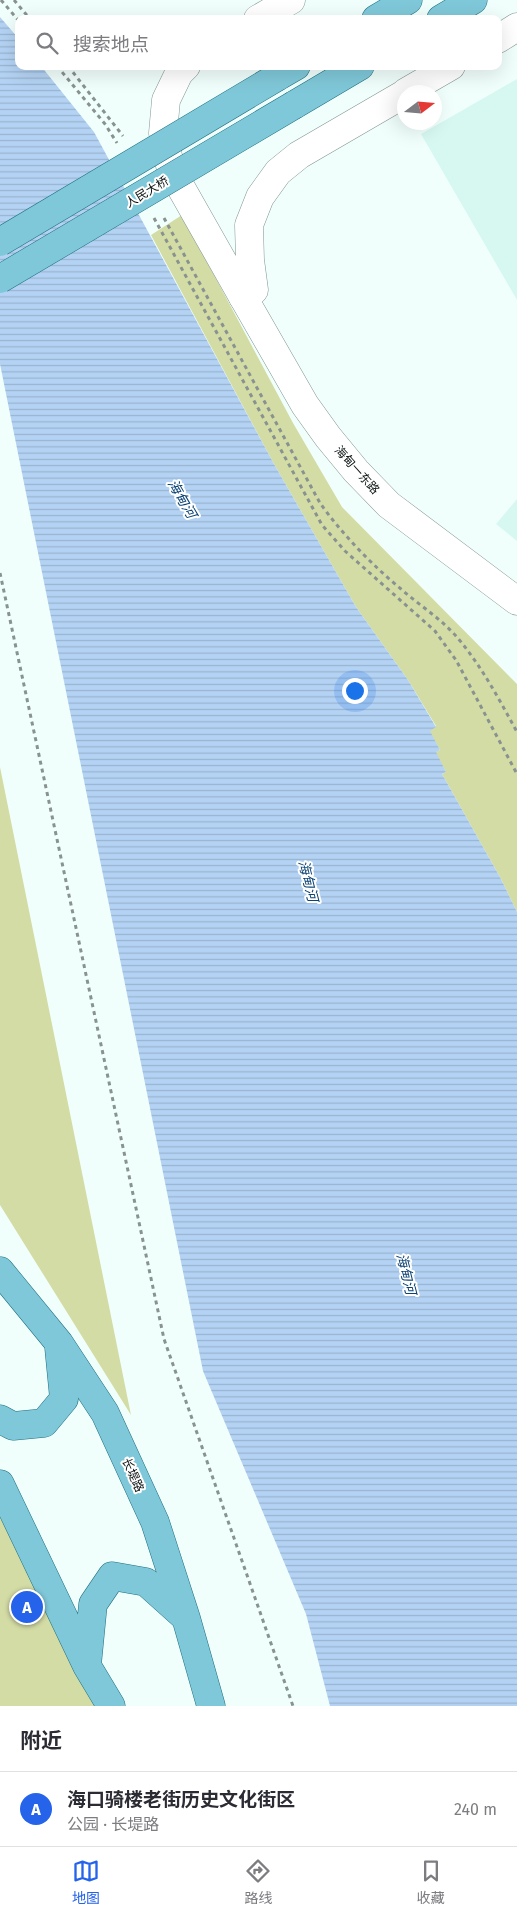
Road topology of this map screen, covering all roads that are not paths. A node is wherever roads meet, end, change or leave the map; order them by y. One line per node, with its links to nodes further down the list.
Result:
1 (291, 0): 4 (main road)
2 (408, 0): 5 (main road)
3 (473, 0): 6 (main road)
4 (265, 15)
5 (383, 15)
6 (447, 15)
7 (517, 27): 8 (main road)
8 (502, 36)
9 (182, 70): 17 (main road)
10 (353, 70): 16 (main road, 人民大桥, bridge)
11 (444, 70): 13 (main road)
12 (286, 72): 15 (main road, bridge)
13 (419, 85)
14 (397, 98): 17 (main road)
15 (0, 242)
16 (0, 279)
17 (248, 294): 18 (main road, 海甸一东路); 19 (main road, 海甸一东路)
18 (517, 586)
19 (517, 601)
20 (0, 1271): 21 (main road, 长堤路)
21 (59, 1343): 22 (main road); 24 (main road, 长堤路)
22 (0, 1419)
23 (0, 1484): 25 (main road)
24 (186, 1618): 25 (main road); 27 (main road, 长堤路)
25 (87, 1666): 26 (main road)
26 (111, 1706)
27 (211, 1706)

